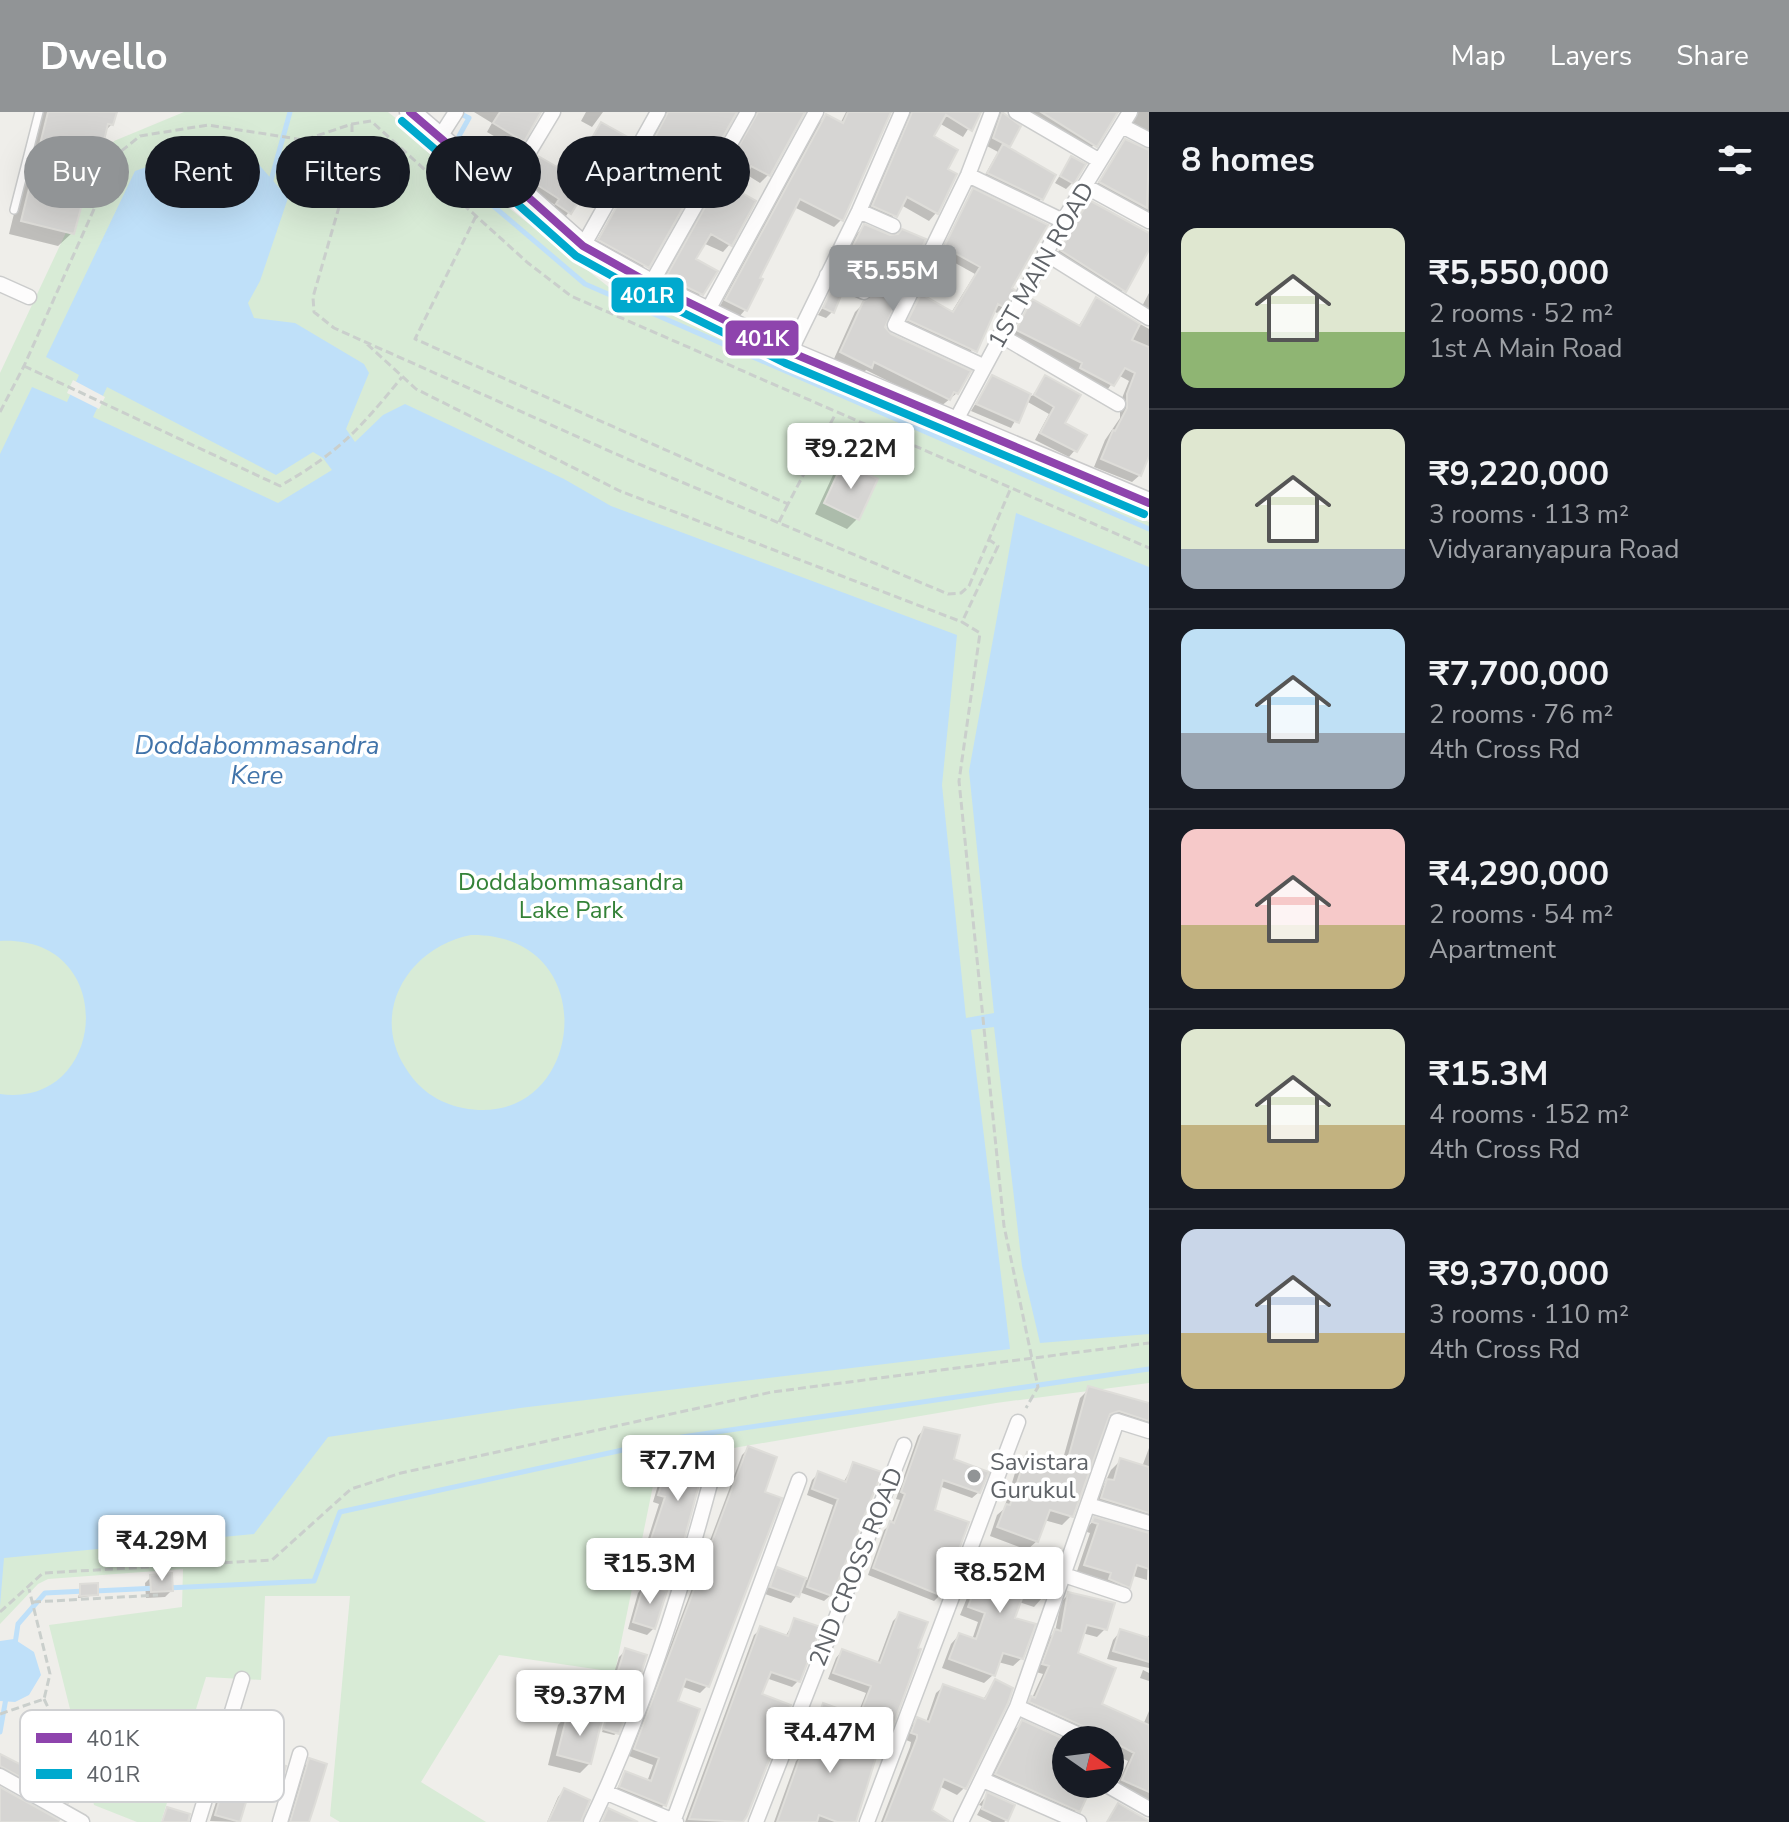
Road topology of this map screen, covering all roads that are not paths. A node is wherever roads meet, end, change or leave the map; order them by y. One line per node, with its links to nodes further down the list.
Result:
1 (39, 112): 21 (lane)
2 (410, 112): 13 (main road)
3 (553, 112): 15 (street)
4 (658, 112): 26 (street)
5 (748, 112): 30 (street)
6 (816, 112): 33 (street)
7 (902, 112): 22 (street)
8 (992, 112): 18 (street)
9 (1016, 112): 17 (street)
10 (1130, 112): 12 (street, 1ST MAIN ROAD)
11 (455, 115): 14 (street)
12 (1122, 126): 16 (street); 17 (street, 1ST MAIN ROAD)
13 (439, 136)
14 (441, 136)
15 (539, 136)
16 (1149, 140)
17 (1100, 161): 19 (street, 1ST MAIN ROAD)
18 (968, 175): 23 (street); 37 (street)
19 (1085, 186): 23 (street, 1ST MAIN ROAD); 24 (street)
20 (540, 208): 26 (main road)
21 (14, 210)
22 (859, 211): 25 (street); 28 (street)
23 (1063, 221): 27 (street, 1ST MAIN ROAD)
24 (1149, 221)
25 (893, 226)
26 (583, 246): 30 (main road)
27 (1045, 253): 34 (street); 35 (street, 1ST MAIN ROAD)
28 (827, 275): 31 (street); 36 (street)
29 (0, 284): 32 (street)
30 (651, 284): 33 (main road)
31 (864, 292)
32 (29, 297)
33 (707, 312): 36 (main road)
34 (1149, 318)
35 (1000, 335): 37 (street, 1ST MAIN ROAD); 38 (street)
36 (790, 352): 39 (main road)
37 (983, 366): 39 (street, 1ST MAIN ROAD)
38 (1118, 404)
39 (956, 420): 40 (main road)
40 (1050, 459): 41 (main road); 42 (main road)
41 (1149, 492)
42 (1149, 503)
43 (1018, 1422): 71 (street)
44 (1149, 1431): 48 (street)
45 (904, 1445): 70 (street, 2ND CROSS ROAD)
46 (711, 1480): 60 (street)
47 (799, 1480): 69 (street)
48 (1088, 1505): 49 (street); 50 (street)
49 (1149, 1523)
50 (1064, 1575): 51 (street); 53 (street)
51 (1124, 1595)
52 (242, 1679): 54 (street)
53 (1017, 1707): 55 (street); 58 (street)
54 (232, 1710)
55 (1059, 1726)
56 (300, 1754): 67 (street)
57 (0, 1776): 59 (street)
58 (983, 1780): 72 (street); 73 (street)
59 (20, 1787)
60 (605, 1792): 68 (street); 69 (street)
61 (1124, 1795): 64 (street)
62 (46, 1802): 65 (street)
63 (204, 1802): 66 (street)
64 (1149, 1809)
65 (82, 1822)
66 (198, 1822)
67 (280, 1822)
68 (591, 1822)
69 (674, 1822)
70 (756, 1822)
71 (867, 1822)
72 (961, 1822)
73 (1079, 1822)

